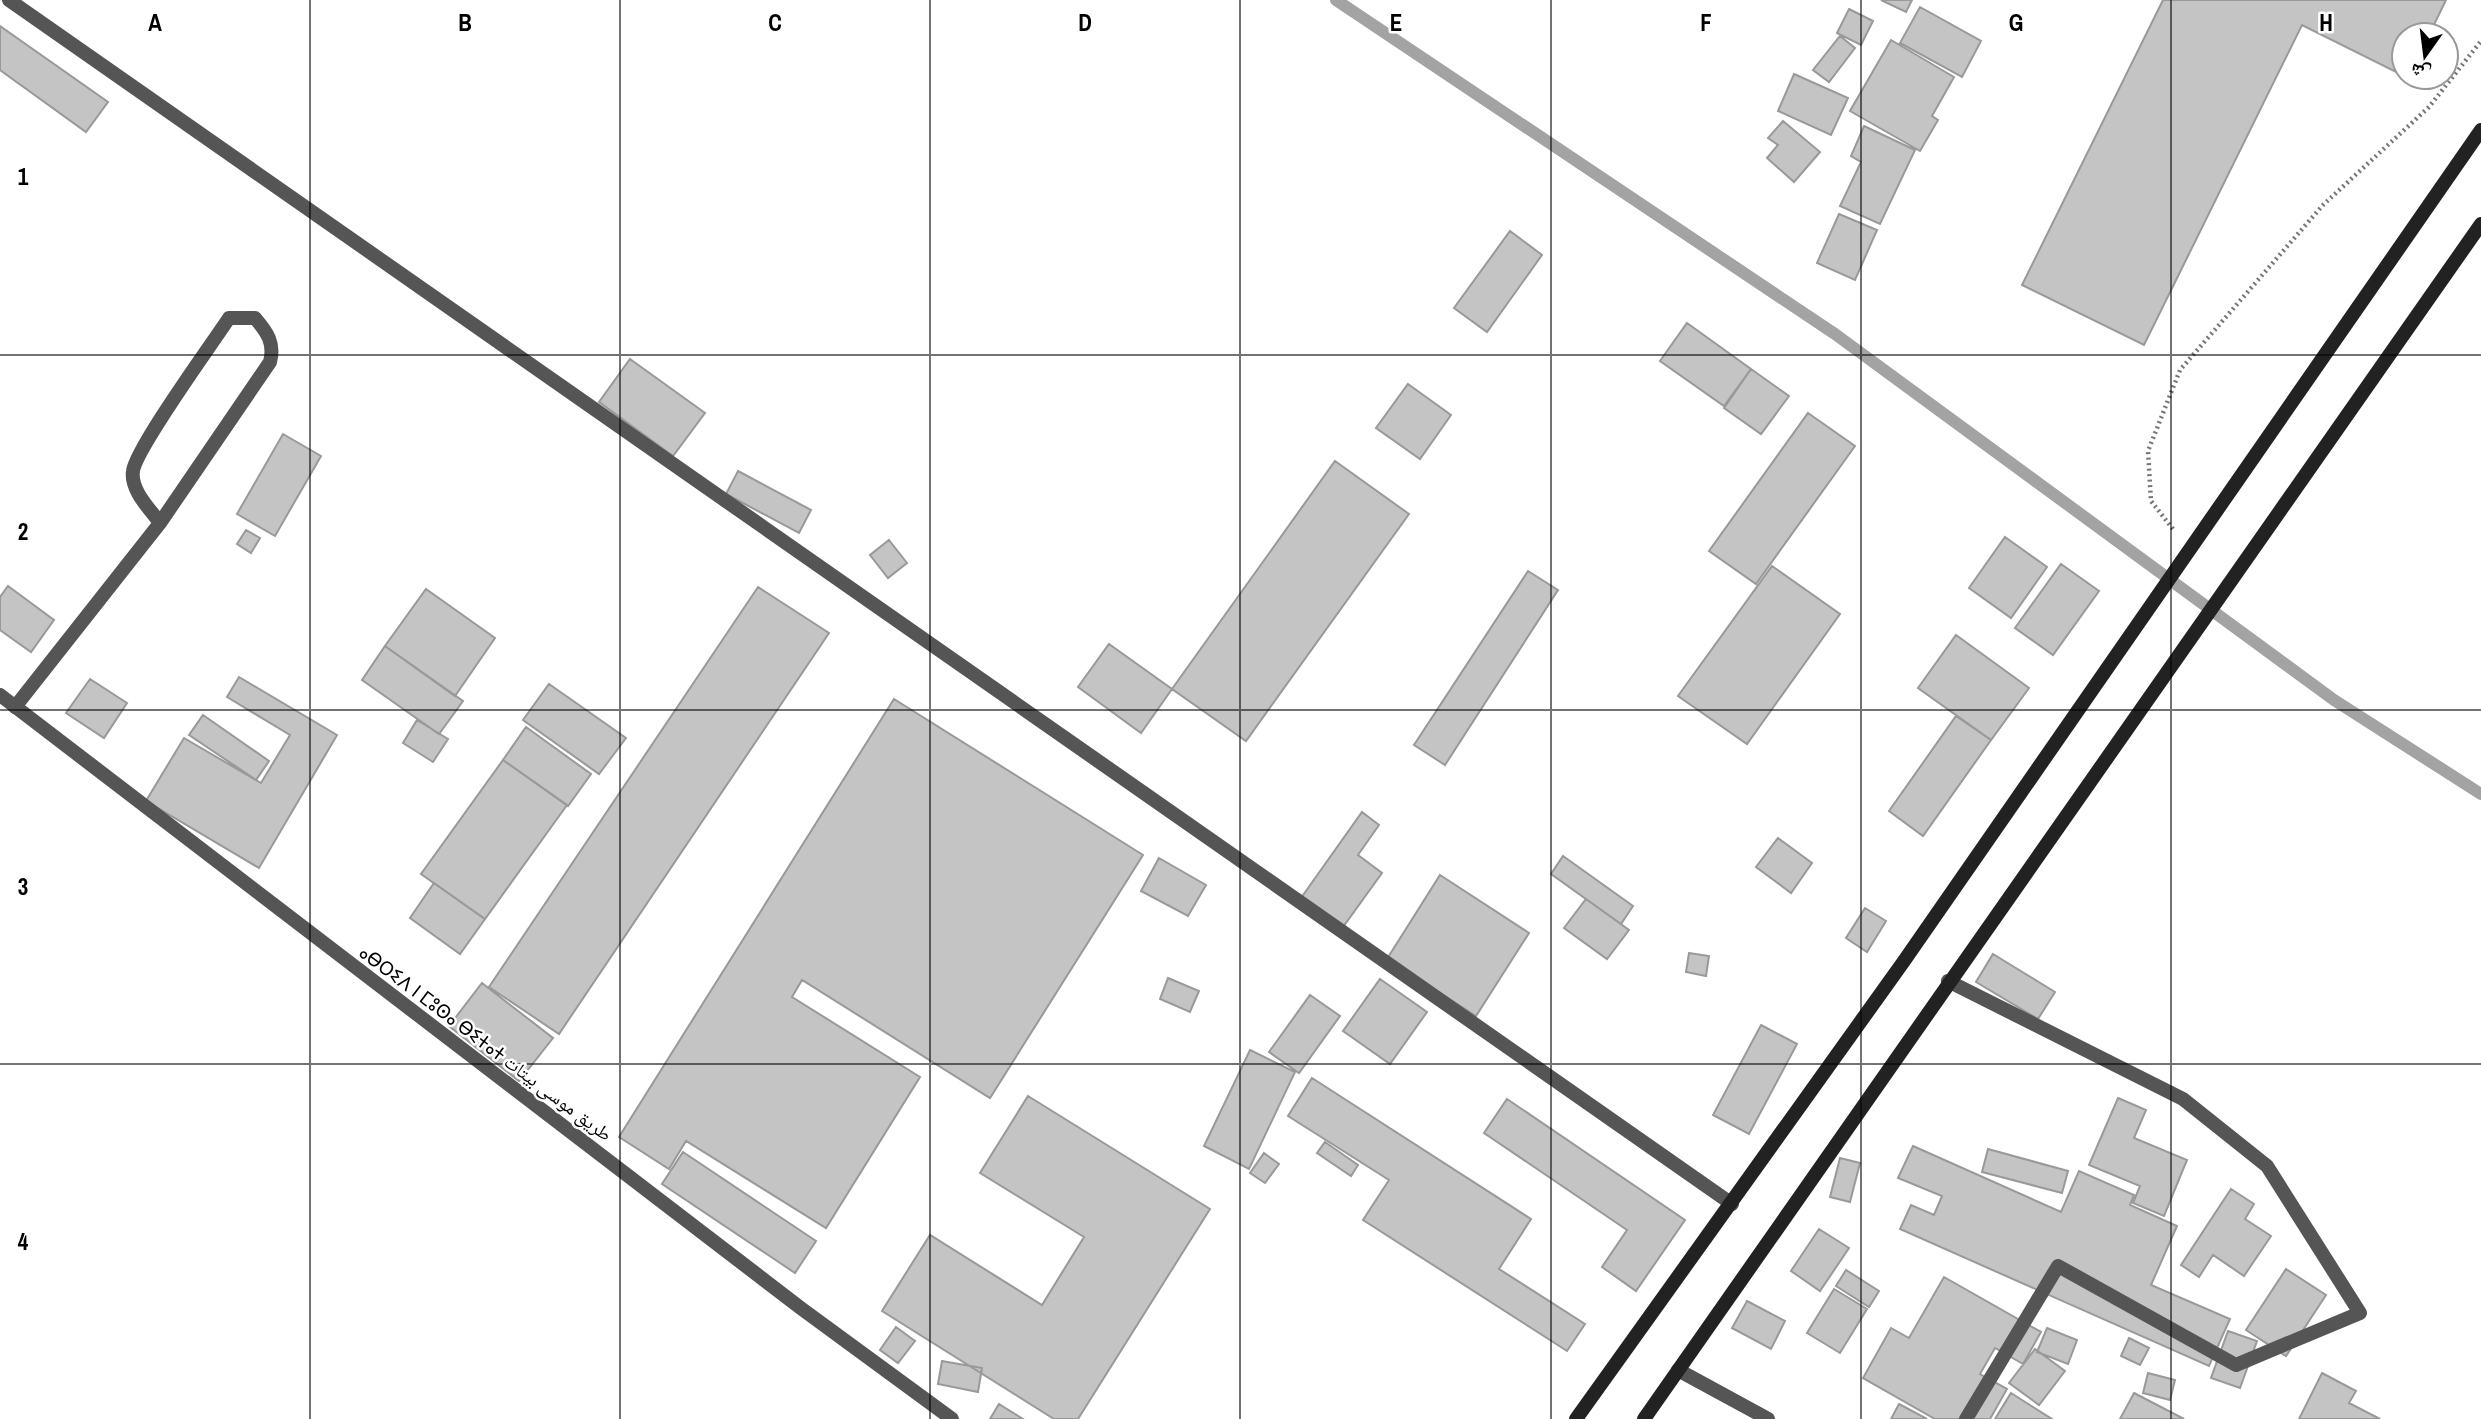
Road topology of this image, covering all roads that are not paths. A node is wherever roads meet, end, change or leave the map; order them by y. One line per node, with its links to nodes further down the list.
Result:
1 (9, 0): 8 (street)
2 (2481, 130): 8 (main road)
3 (2481, 224): 7 (main road)
4 (160, 523): 4 (street); 6 (street)
5 (0, 695): 6 (street, ⴰⴱⵔⵉⴷ ⵏ ⵎⵓⵙⴰ ⴱⵉⵜⴰⵜ طريق موسى بيتات)
6 (15, 707): 10 (street, ⴰⴱⵔⵉⴷ ⵏ ⵎⵓⵙⴰ ⴱⵉⵜⴰⵜ طريق موسى بيتات)
7 (1948, 981): 9 (main road); 14 (street)
8 (1732, 1204): 11 (main road)
9 (1678, 1370): 12 (main road); 13 (street)
10 (952, 1419)
11 (1576, 1419)
12 (1644, 1419)
13 (1768, 1419)
14 (1966, 1419)

